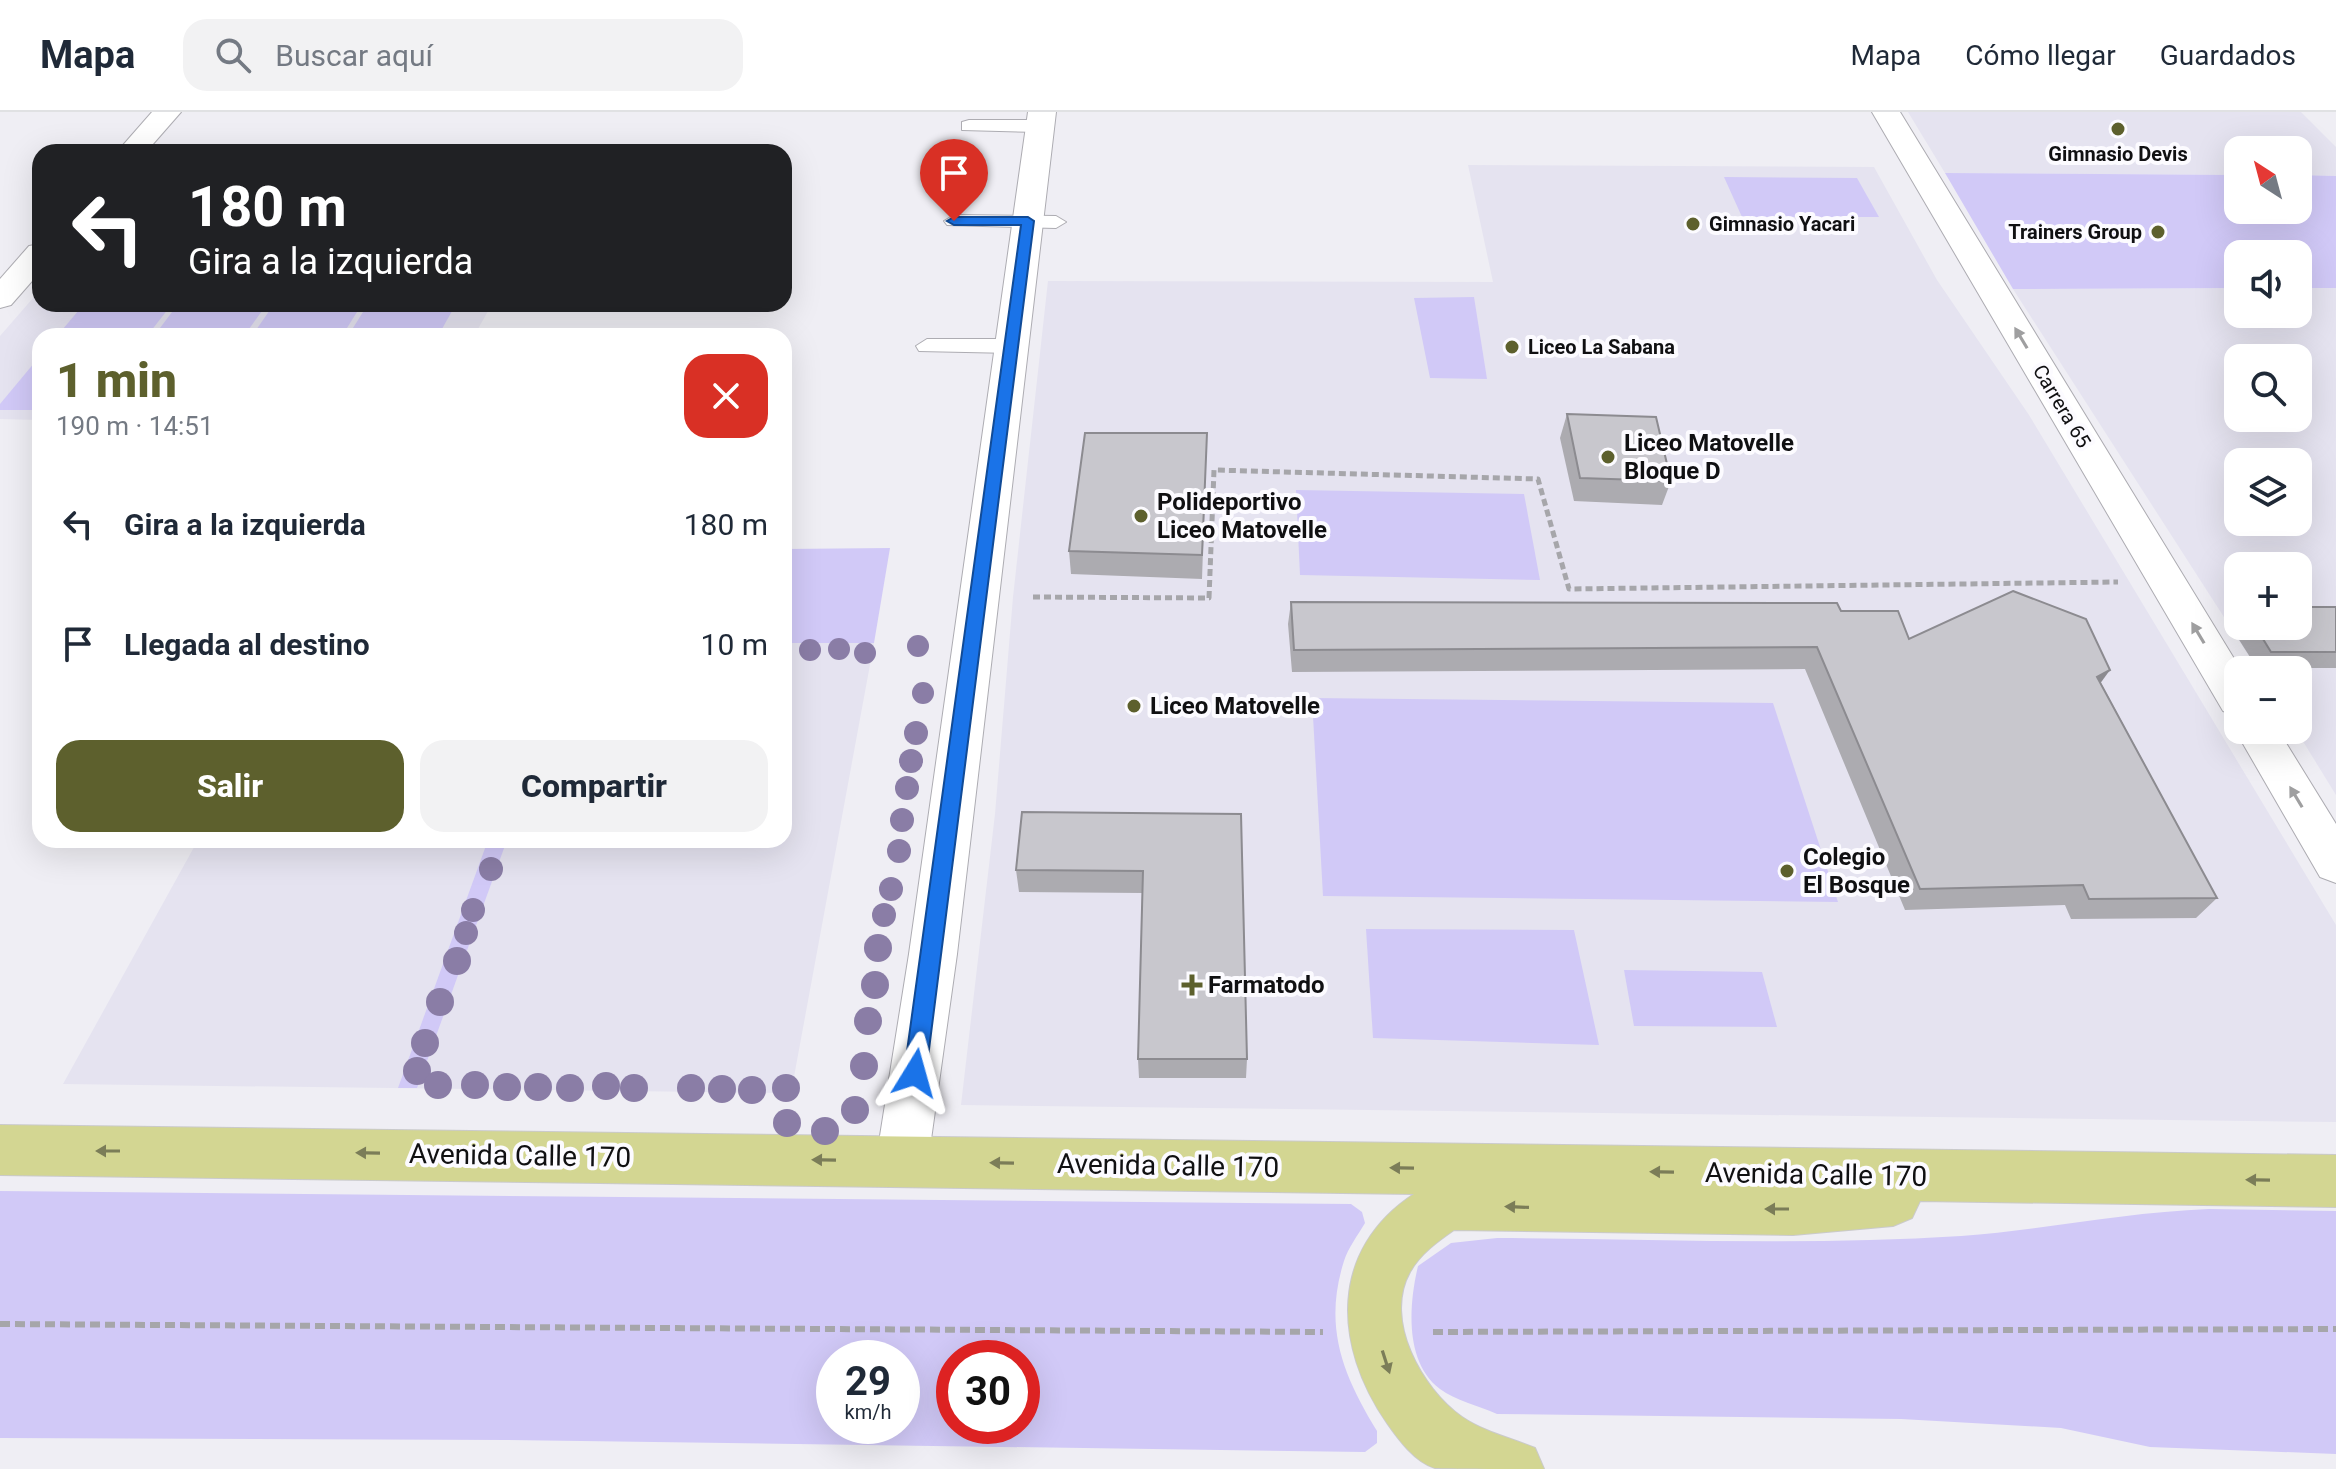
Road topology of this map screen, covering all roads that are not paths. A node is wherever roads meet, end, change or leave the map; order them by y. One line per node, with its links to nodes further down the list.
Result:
1 (167, 112): 5 (street)
2 (1886, 112): 12 (street, Carrera 65, one-way to 2)
3 (1041, 119): 4 (lane); 7 (street)
4 (969, 126)
5 (138, 144)
6 (954, 221): 7 (lane)
7 (1042, 222): 11 (street)
8 (32, 262): 9 (street)
9 (0, 298)
10 (927, 346): 11 (lane)
11 (1012, 346): 16 (street)
12 (2224, 677)
13 (2264, 744): 14 (street, one-way to 13)
14 (2336, 864)
15 (0, 1150): 16 (main road, Avenida Calle 170, one-way to 15)
16 (902, 1161): 17 (main road, Avenida Calle 170, one-way to 16)
17 (2134, 1178): 18 (main road, Avenida Calle 170, one-way to 17); 19 (main road, one-way to 19)
18 (2336, 1181)
19 (1514, 1469)

